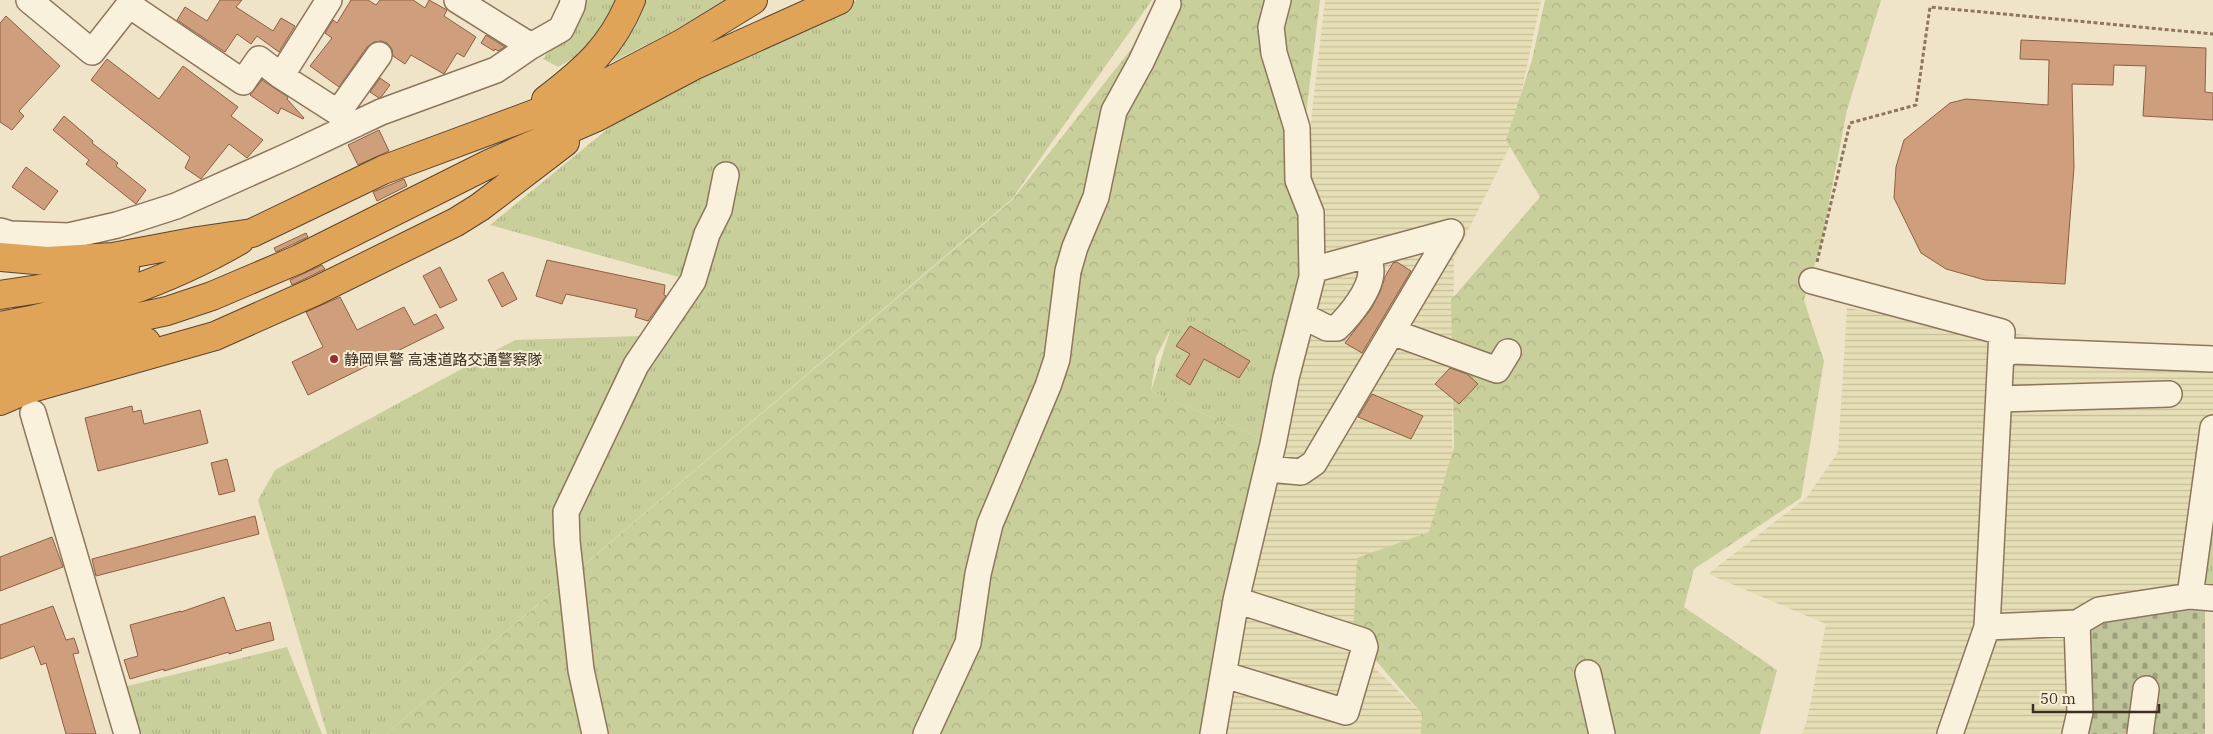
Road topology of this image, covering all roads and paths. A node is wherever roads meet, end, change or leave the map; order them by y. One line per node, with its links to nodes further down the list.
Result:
1 (29, 0): 15 (street)
2 (328, 0): 15 (street)
3 (457, 0): 12 (street)
4 (573, 0): 12 (street)
5 (631, 0): 16 (highway)
6 (753, 0): 16 (highway)
7 (792, 0): 14 (highway)
8 (839, 0): 14 (highway)
9 (1278, 0): 25 (street)
10 (1168, 4): 52 (street)
11 (2213, 34): 26 (path)
12 (531, 46): 18 (street)
13 (380, 55): 18 (street)
14 (695, 65): 17 (highway)
15 (281, 76): 18 (street)
16 (525, 116): 21 (highway)
17 (597, 117): 31 (highway); 32 (highway)
18 (347, 118): 20 (street)
19 (726, 175): 51 (street)
20 (0, 232)
21 (252, 233): 22 (highway); 29 (highway)
22 (198, 241): 24 (highway); 27 (highway)
23 (1368, 255): 25 (street); 28 (street); 30 (street)
24 (0, 257)
25 (1312, 270): 28 (street)
26 (1812, 281): 34 (street)
27 (0, 295)
28 (1303, 316): 42 (street)
29 (0, 326)
30 (1392, 332): 33 (street); 42 (street)
31 (215, 336): 36 (highway); 39 (highway)
32 (0, 347)
33 (1508, 352)
34 (2001, 356): 35 (street); 38 (street)
35 (2213, 359)
36 (0, 375)
37 (2169, 394): 38 (street)
38 (1999, 399): 46 (street)
39 (0, 400)
40 (34, 413): 50 (street)
41 (2213, 428): 43 (street)
42 (1267, 469): 44 (street)
43 (2201, 597): 45 (street)
44 (1236, 600): 48 (street); 48 (street)
45 (2077, 623): 46 (street); 56 (street)
46 (1987, 627): 55 (street)
47 (1588, 673): 54 (street)
48 (1225, 675): 53 (street)
49 (2146, 689): 57 (street)
50 (127, 734)
51 (595, 734)
52 (926, 734)
53 (1213, 734)
54 (1602, 734)
55 (1950, 734)
56 (2075, 734)
57 (2140, 734)

